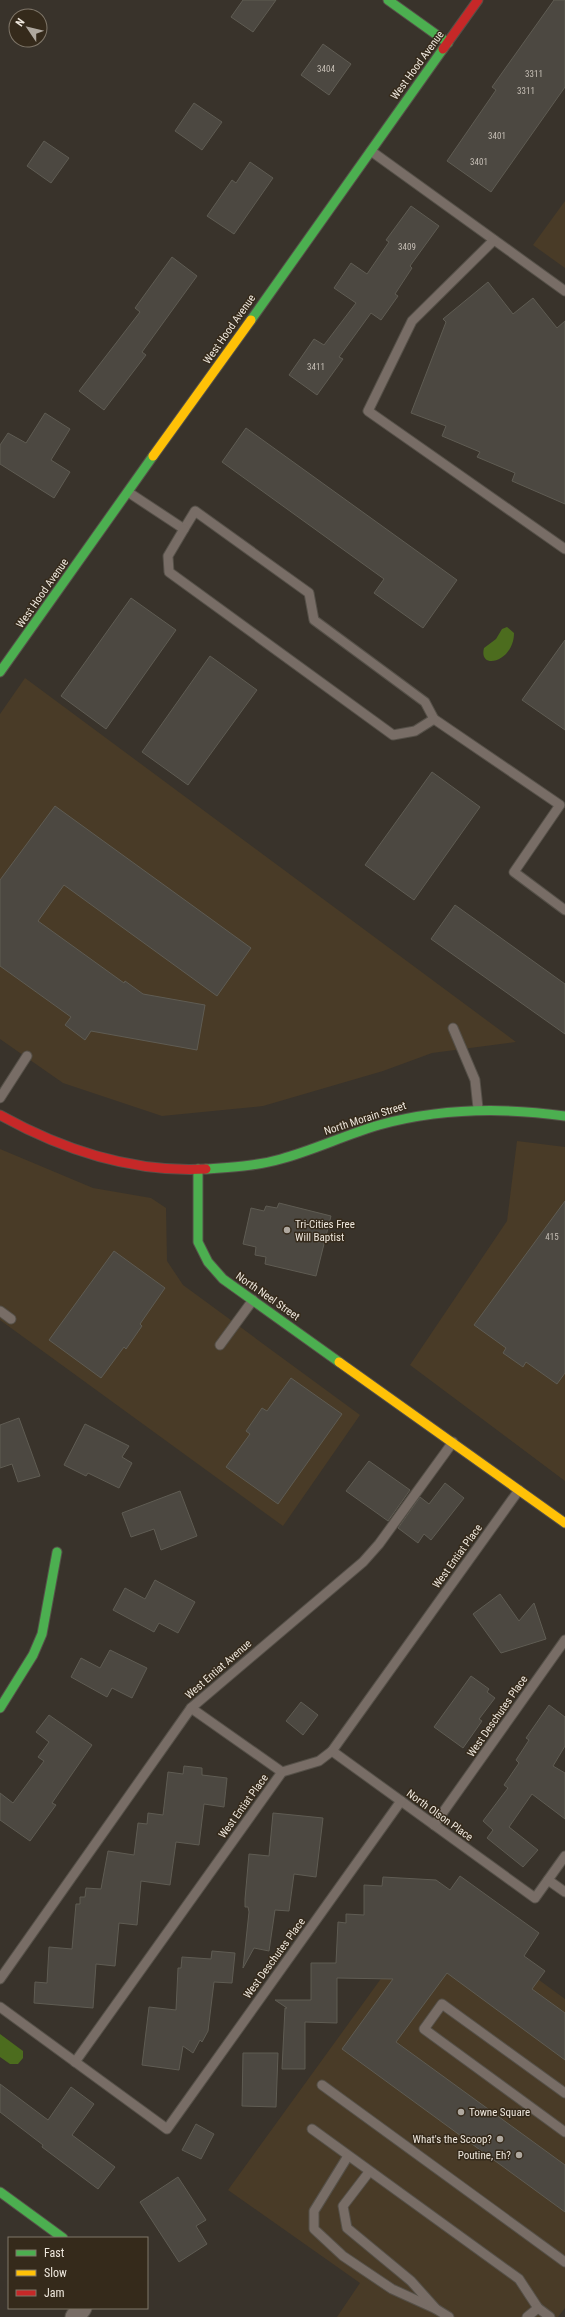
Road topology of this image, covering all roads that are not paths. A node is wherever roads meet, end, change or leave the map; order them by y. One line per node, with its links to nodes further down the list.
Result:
1 (388, 0): 3 (street)
2 (478, 0): 3 (street, West Hood Avenue)
3 (448, 43): 4 (street, West Hood Avenue)
4 (371, 151): 5 (lane); 7 (street, West Hood Avenue)
5 (494, 240): 6 (lane); 9 (lane)
6 (565, 291)
7 (128, 492): 8 (lane); 10 (street, West Hood Avenue)
8 (184, 529): 11 (lane); 11 (lane)
9 (565, 549)
10 (0, 672)
11 (434, 719): 12 (lane)
12 (565, 910)
13 (453, 1028): 16 (lane)
14 (27, 1056): 15 (lane)
15 (0, 1098)
16 (478, 1108): 18 (street, North Morain Street); 19 (street, North Morain Street)
17 (0, 1115): 19 (street)
18 (565, 1116)
19 (198, 1169): 20 (street, North Neel Street)
20 (253, 1300): 23 (lane); 24 (street, North Neel Street)
21 (0, 1311): 22 (lane)
22 (12, 1319)
23 (220, 1345)
24 (453, 1442): 25 (street, North Neel Street); 30 (lane, West Entiat Avenue)
25 (519, 1490): 26 (street, North Neel Street); 31 (lane, West Entiat Place)
26 (565, 1523)
27 (57, 1552): 29 (street)
28 (565, 1640): 34 (lane, West Deschutes Place)
29 (0, 1708)
30 (191, 1708): 32 (lane); 38 (lane, West Entiat Avenue)
31 (332, 1751): 32 (lane, West Entiat Place); 33 (lane, North Olson Place)
32 (282, 1772): 40 (lane, West Entiat Place)
33 (401, 1801): 34 (lane, North Olson Place); 40 (lane, West Deschutes Place)
34 (434, 1825): 36 (lane, North Olson Place)
35 (565, 1856): 36 (lane)
36 (548, 1880): 37 (lane)
37 (565, 1892)
38 (0, 1979)
39 (0, 2007): 40 (lane)
40 (74, 2062)
41 (322, 2085): 49 (lane)
42 (565, 2093): 44 (lane)
43 (312, 2129): 45 (lane)
44 (565, 2132)
45 (348, 2156): 46 (lane); 52 (lane)
46 (369, 2172): 50 (lane); 52 (lane)
47 (0, 2192): 48 (street)
48 (62, 2237)
49 (565, 2262)
50 (538, 2308): 55 (lane); 56 (lane)
51 (81, 2309): 53 (street)
52 (436, 2309): 54 (lane)
53 (75, 2317)
54 (449, 2317)
55 (527, 2317)
56 (550, 2317)

